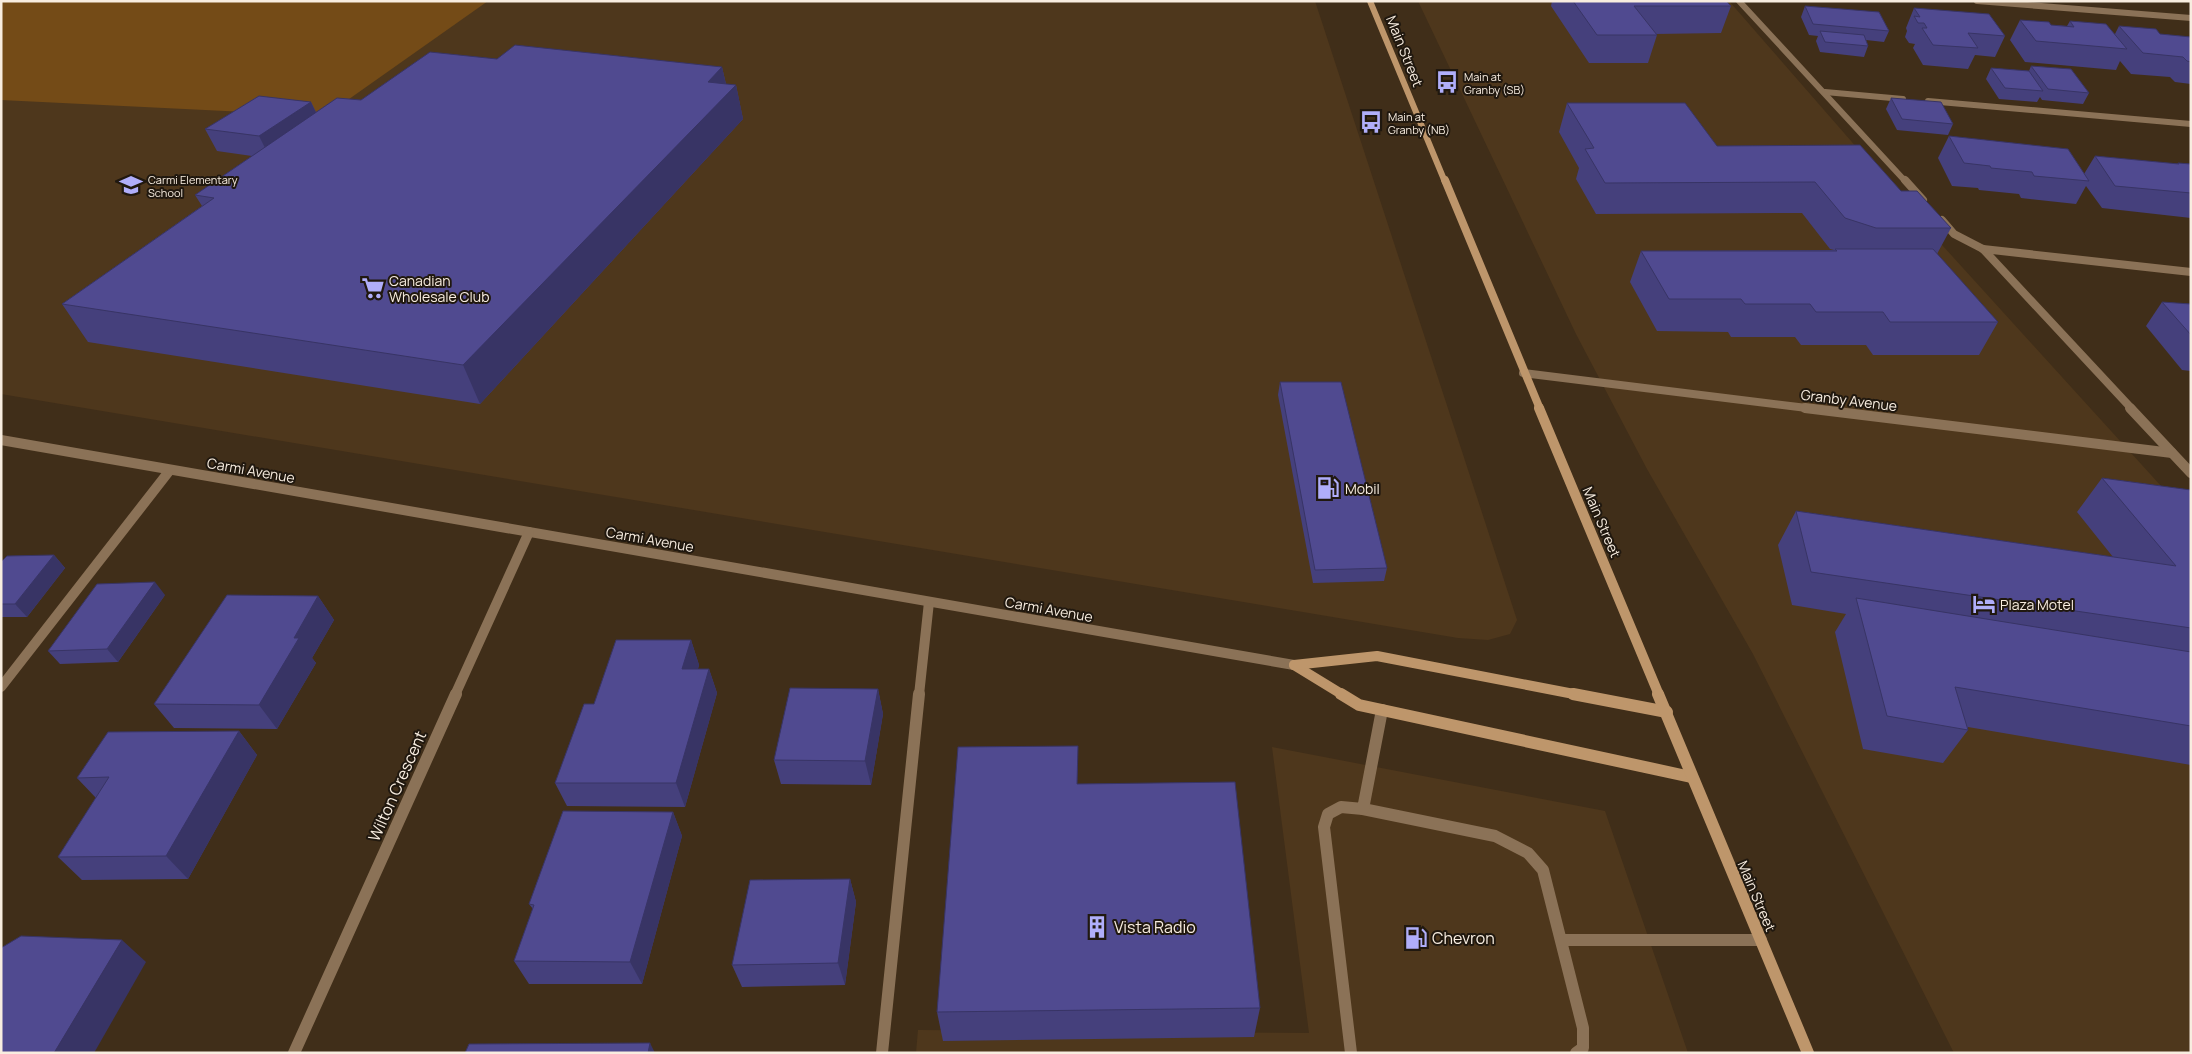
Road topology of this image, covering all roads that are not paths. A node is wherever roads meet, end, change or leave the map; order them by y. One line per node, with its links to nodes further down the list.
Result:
1 (1370, 1): 13 (main road, Main Street)
2 (1739, 1): 5 (street)
3 (1977, 1): 4 (street)
4 (2191, 18)
5 (1825, 92): 6 (street); 9 (street)
6 (1914, 100)
7 (1924, 101): 8 (street)
8 (2191, 124)
9 (1928, 206)
10 (1934, 213): 11 (street)
11 (1983, 250): 12 (street); 15 (street)
12 (2191, 272)
13 (1523, 374): 15 (street, Granby Avenue); 23 (main road, Main Street)
14 (1, 440): 16 (street, Carmi Avenue)
15 (2172, 453): 17 (street)
16 (170, 470): 18 (street, Carmi Avenue); 21 (street)
17 (2191, 473)
18 (529, 532): 19 (street, Carmi Avenue); 28 (street, Wilton Crescent)
19 (929, 602): 20 (street, Carmi Avenue); 29 (street)
20 (1294, 665): 22 (main road); 23 (main road)
21 (1, 687)
22 (1382, 710): 24 (main road); 25 (street)
23 (1667, 712): 24 (main road, Main Street)
24 (1692, 777): 27 (main road, Main Street)
25 (1363, 809): 26 (street); 30 (street)
26 (1562, 940): 27 (street); 31 (street)
27 (1761, 940): 32 (main road, Main Street)
28 (294, 1053)
29 (882, 1053)
30 (1351, 1053)
31 (1576, 1053)
32 (1808, 1053)

